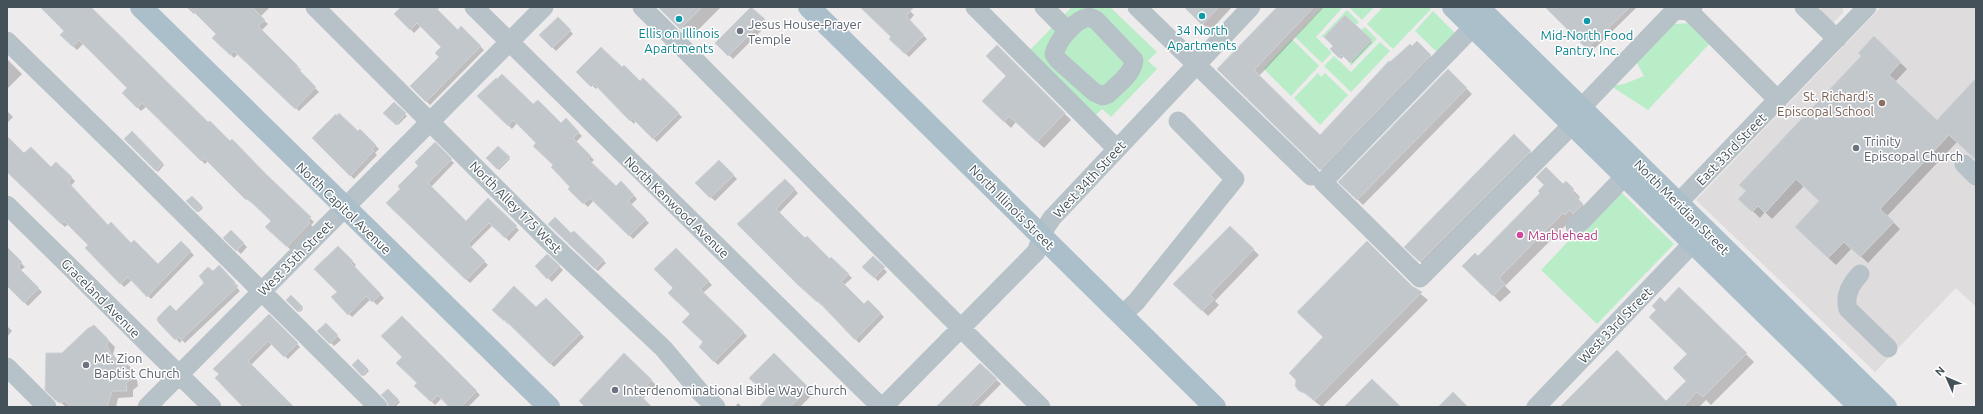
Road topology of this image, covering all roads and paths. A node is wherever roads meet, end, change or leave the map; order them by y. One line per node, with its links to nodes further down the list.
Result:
1 (141, 7): 30 (main road, North Capitol Avenue)
2 (315, 7): 24 (street, North Alley 175 West)
3 (474, 7): 19 (street, North Kenwood Avenue)
4 (544, 7): 19 (street, West 35th Street)
5 (642, 7): 37 (street)
6 (809, 7): 32 (main road, North Illinois Street)
7 (975, 7): 25 (street)
8 (1044, 7): 16 (street)
9 (1137, 7): 20 (street)
10 (1251, 7): 20 (street, West 34th Street)
11 (1453, 7): 15 (main road, North Meridian Street)
12 (1804, 7): 17 (street)
13 (1867, 7): 17 (street, East 33rd Street)
14 (1691, 9): 21 (street); 22 (street)
15 (1484, 14): 22 (main road, North Meridian Street); 22 (street)
16 (1068, 31)
17 (1836, 39): 21 (street, East 33rd Street)
18 (7, 41): 35 (street)
19 (509, 42): 24 (street, West 35th Street); 47 (street, North Kenwood Avenue)
20 (1196, 66): 25 (street, West 34th Street); 26 (street)
21 (1778, 100): 28 (street, East 33rd Street)
22 (1577, 116): 27 (main road, North Meridian Street); 28 (main road, North Meridian Street)
23 (1178, 121): 36 (street)
24 (430, 122): 30 (street, West 35th Street); 46 (street, North Alley 175 West)
25 (1117, 149): 32 (street, West 34th Street)
26 (1311, 176)
27 (1625, 176): 31 (street); 33 (main road, North Meridian Street)
28 (1678, 203): 52 (main road, North Meridian Street)
29 (7, 205): 40 (street, Graceland Avenue)
30 (345, 208): 35 (street, West 35th Street); 45 (main road, North Capitol Avenue)
31 (1575, 226)
32 (1042, 237): 36 (main road, North Illinois Street); 37 (street, West 34th Street)
33 (1693, 243): 50 (street, West 33rd Street); 51 (main road, North Meridian Street)
34 (1860, 274): 38 (street)
35 (262, 292): 40 (street, West 35th Street); 44 (street)
36 (1122, 315): 49 (main road, North Illinois Street)
37 (960, 329): 47 (street, West 34th Street); 48 (street)
38 (1888, 348)
39 (7, 367): 41 (street)
40 (179, 375): 42 (street, West 35th Street); 43 (street, Graceland Avenue)
41 (47, 407)
42 (147, 407)
43 (212, 407)
44 (378, 407)
45 (549, 407)
46 (716, 407)
47 (882, 407)
48 (1041, 407)
49 (1215, 407)
50 (1536, 407)
51 (1860, 407)
52 (1886, 407)

